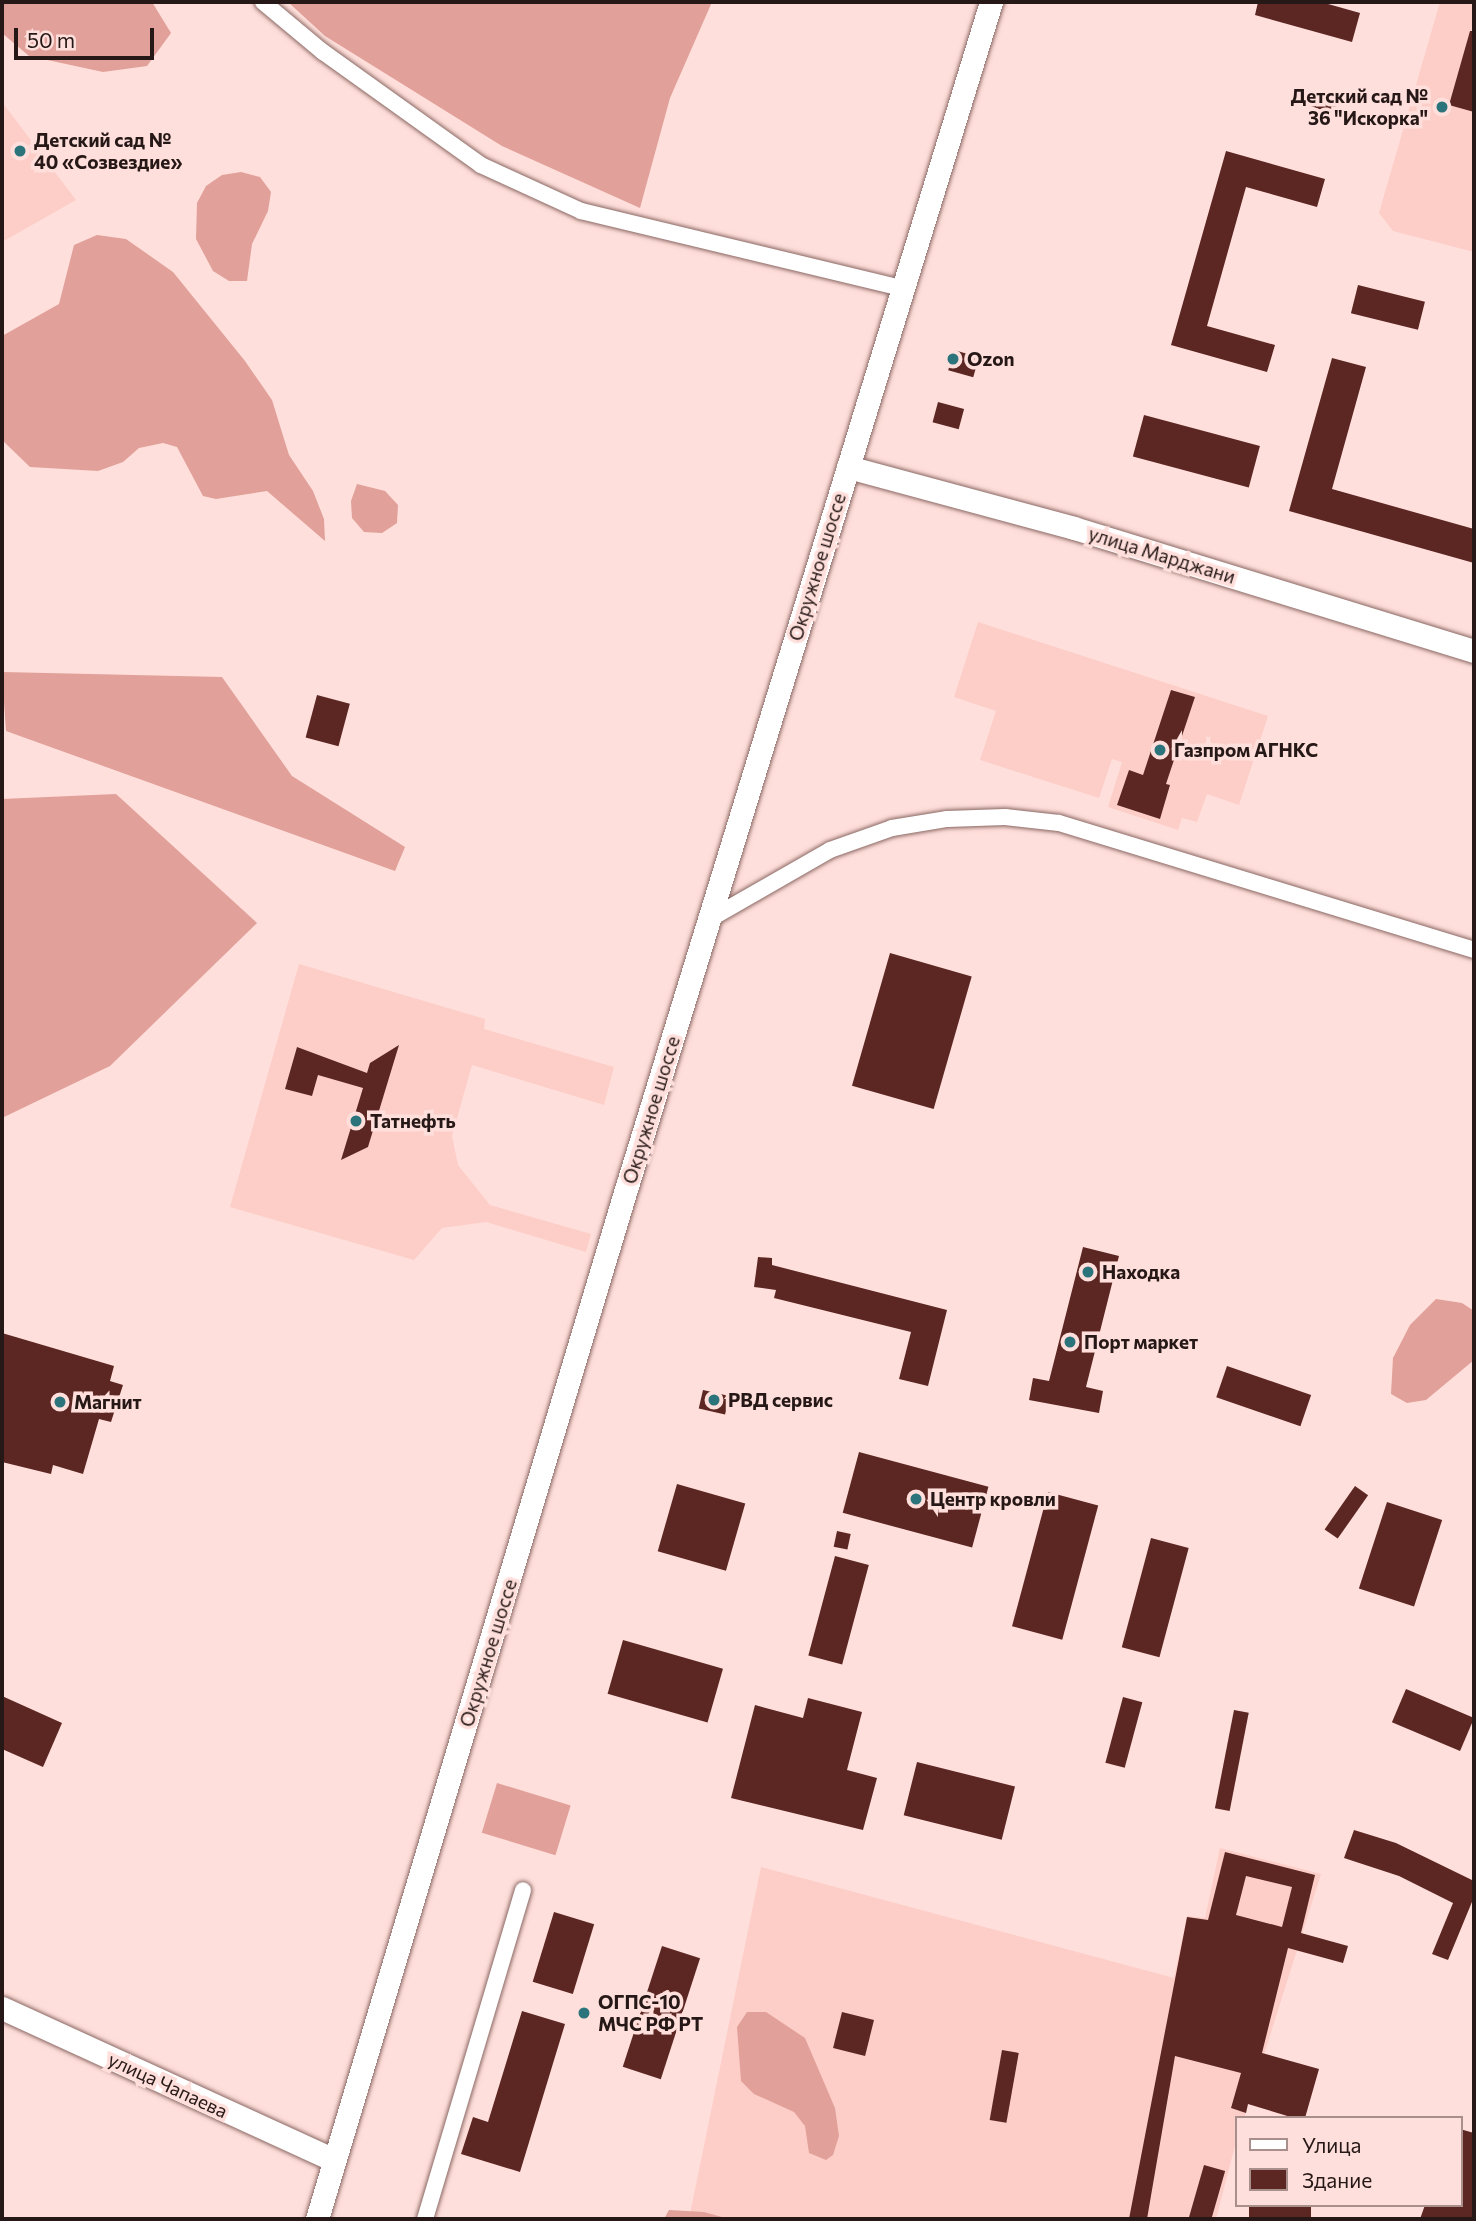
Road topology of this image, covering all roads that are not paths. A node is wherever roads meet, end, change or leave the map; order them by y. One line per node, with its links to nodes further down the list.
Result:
1 (262, 2): 3 (street)
2 (991, 2): 3 (street, Окружное шоссе)
3 (902, 288): 4 (street, Окружное шоссе)
4 (848, 467): 5 (street, улица Марджани); 6 (street, Окружное шоссе)
5 (1474, 651)
6 (708, 920): 7 (street); 10 (street, Окружное шоссе)
7 (1474, 950)
8 (523, 1890): 12 (street)
9 (2, 2008): 10 (street, улица Чапаева)
10 (334, 2160): 11 (street, Окружное шоссе)
11 (317, 2219)
12 (425, 2219)

